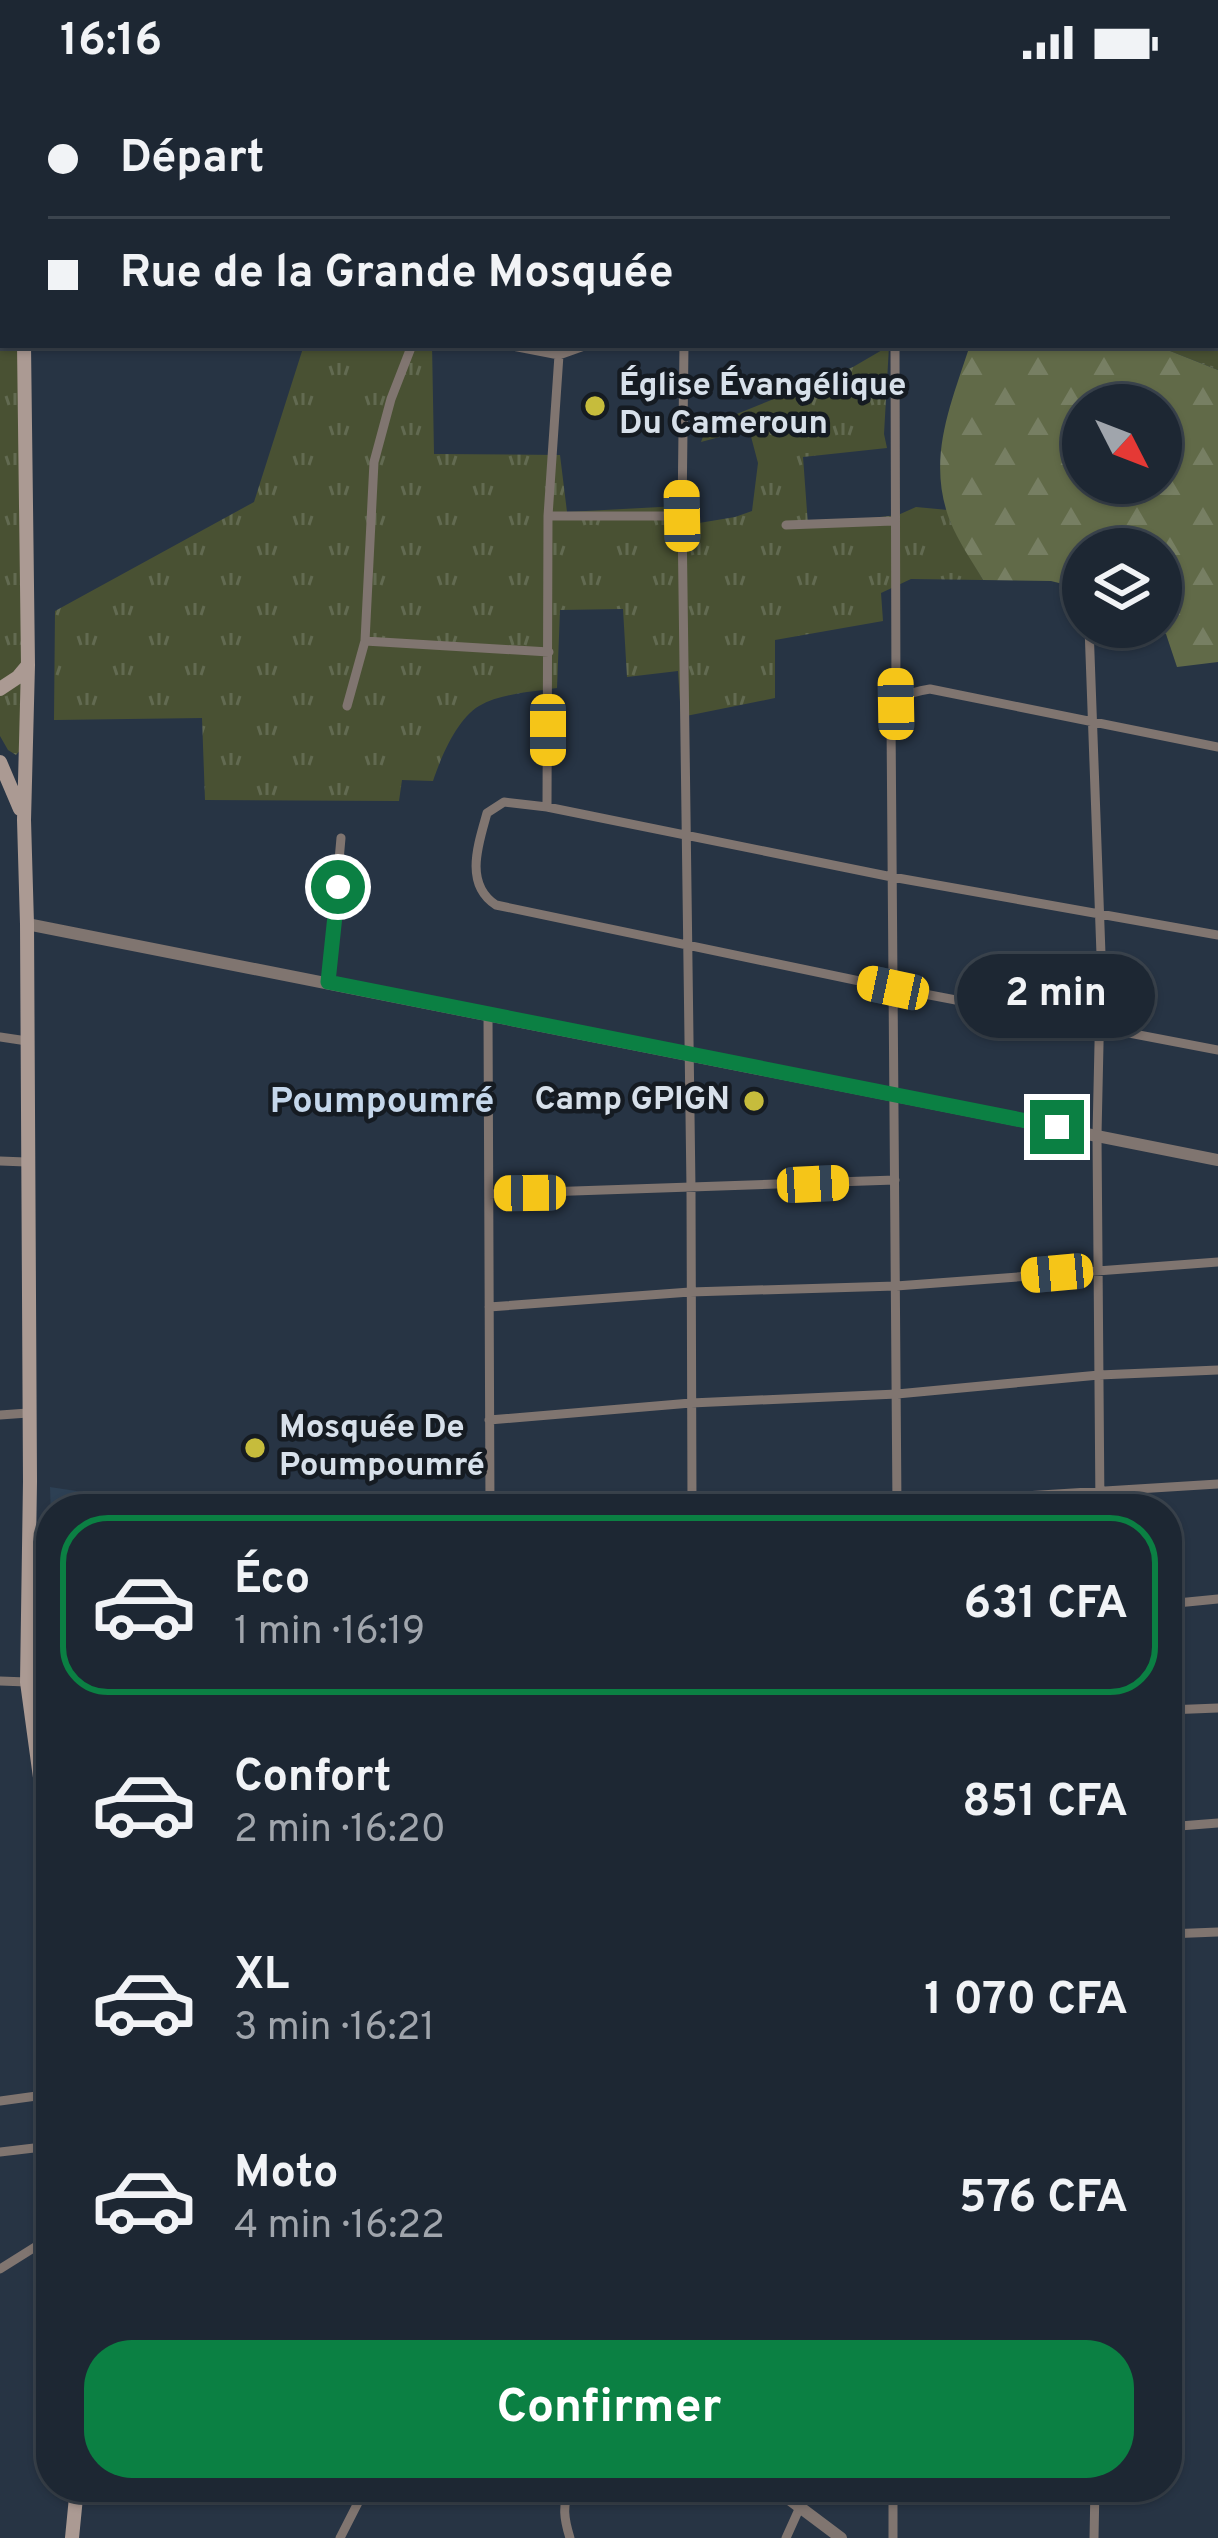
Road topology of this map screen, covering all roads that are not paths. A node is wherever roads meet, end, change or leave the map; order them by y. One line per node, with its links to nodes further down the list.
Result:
1 (24, 348): 15 (main road)
2 (411, 348): 12 (street)
3 (524, 348): 7 (street)
4 (579, 348): 7 (street)
5 (684, 348): 9 (street)
6 (895, 348): 10 (street)
7 (559, 355): 8 (street)
8 (548, 516): 9 (street); 14 (street)
9 (682, 516): 24 (street)
10 (893, 521): 11 (street); 17 (street)
11 (786, 525)
12 (365, 641): 14 (street); 18 (street)
13 (1090, 648): 19 (street)
14 (548, 652): 22 (street)
15 (28, 664): 16 (main road); 23 (main road)
16 (0, 689)
17 (896, 704): 19 (street); 26 (street)
18 (347, 706)
19 (1092, 720): 20 (street); 27 (street)
20 (1218, 747)
21 (0, 762): 23 (main road)
22 (547, 807): 24 (street); 30 (street)
23 (24, 820): 28 (main road)
24 (687, 837): 26 (street); 30 (street)
25 (341, 838): 31 (street)
26 (892, 877): 27 (street); 32 (street)
27 (1100, 915): 29 (street); 34 (street)
28 (27, 924): 31 (street); 36 (main road)
29 (1218, 935)
30 (688, 943): 32 (street); 38 (street)
31 (328, 982): 33 (street)
32 (893, 988): 34 (street); 39 (street)
33 (488, 1014): 38 (street); 46 (street)
34 (1100, 1027): 37 (street); 40 (street)
35 (0, 1037): 36 (street)
36 (27, 1041): 43 (main road)
37 (1218, 1049)
38 (690, 1056): 39 (street); 45 (street)
39 (894, 1095): 40 (street); 44 (street)
40 (1097, 1136): 41 (street); 48 (street)
41 (1218, 1160)
42 (0, 1161): 43 (street)
43 (26, 1162): 56 (main road)
44 (895, 1180): 45 (street); 49 (street)
45 (691, 1189): 46 (street); 50 (street)
46 (489, 1194): 51 (street)
47 (1218, 1262): 48 (street)
48 (1097, 1270): 49 (street); 53 (street)
49 (896, 1286): 50 (street); 54 (street)
50 (690, 1292): 51 (street); 55 (street)
51 (489, 1306): 58 (street)
52 (1218, 1370): 53 (street)
53 (1100, 1375): 54 (street); 60 (street)
54 (897, 1394): 55 (street); 63 (street)
55 (692, 1403): 58 (street); 62 (street)
56 (28, 1413): 57 (street); 68 (main road)
57 (0, 1415)
58 (489, 1420): 61 (street)
59 (1218, 1484): 60 (street)
60 (1100, 1491): 64 (street)
61 (490, 1494)
62 (692, 1494)
63 (897, 1494)
64 (1059, 1494)
65 (1218, 1599): 66 (street)
66 (1182, 1603)
67 (36, 1672): 68 (street)
68 (27, 1675): 69 (street); 72 (main road)
69 (0, 1681)
70 (1218, 1708): 71 (street)
71 (1182, 1709)
72 (36, 1729)
73 (1218, 1823): 74 (street)
74 (1182, 1826)
75 (1218, 1932): 76 (street)
76 (1182, 1933)
77 (36, 2095): 78 (street)
78 (0, 2101)
79 (36, 2148): 80 (street)
80 (0, 2152)
81 (36, 2246): 82 (street)
82 (0, 2269)
83 (75, 2502): 90 (main road)
84 (358, 2502): 91 (street)
85 (565, 2502): 92 (street)
86 (793, 2502): 89 (street)
87 (893, 2502): 95 (street)
88 (1095, 2502): 96 (street)
89 (800, 2507): 93 (street); 94 (street)
90 (73, 2538)
91 (340, 2538)
92 (570, 2538)
93 (786, 2538)
94 (842, 2538)
95 (893, 2538)
96 (1094, 2538)

